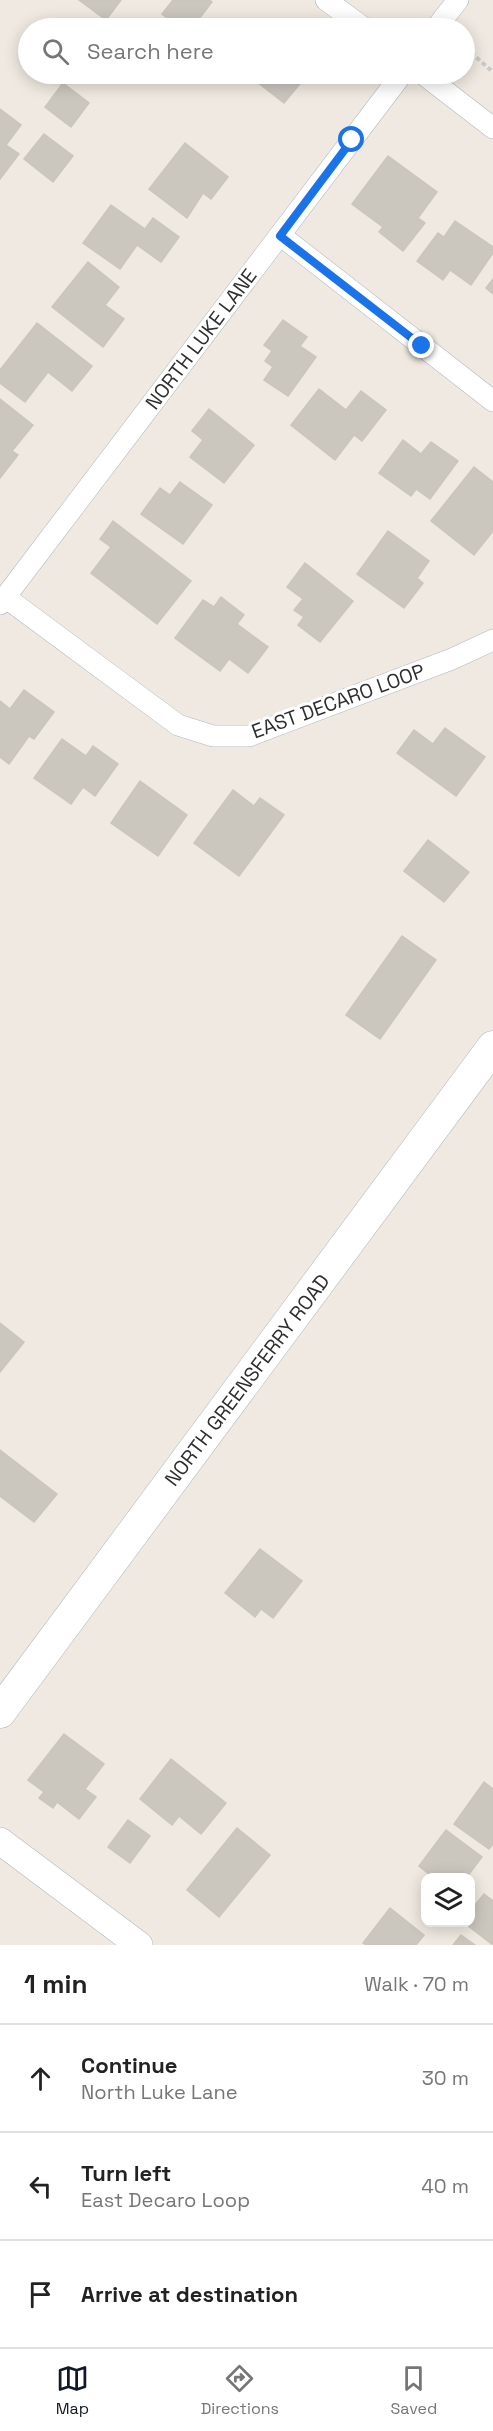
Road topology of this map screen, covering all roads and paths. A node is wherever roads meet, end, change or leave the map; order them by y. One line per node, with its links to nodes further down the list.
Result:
1 (326, 0): 3 (street)
2 (458, 0): 4 (street)
3 (350, 18)
4 (444, 18)
5 (475, 56): 6 (path)
6 (493, 72)
7 (394, 84): 10 (street, NORTH LUKE LANE)
8 (436, 84): 9 (street)
9 (493, 128)
10 (280, 236): 11 (street); 12 (street, NORTH LUKE LANE)
11 (493, 401)
12 (3, 600): 13 (street, EAST DECARO LOOP)
13 (493, 640)
14 (493, 1047): 15 (main road, NORTH GREENSFERRY ROAD)
15 (0, 1712)
16 (0, 1841): 17 (street)
17 (139, 1945)

